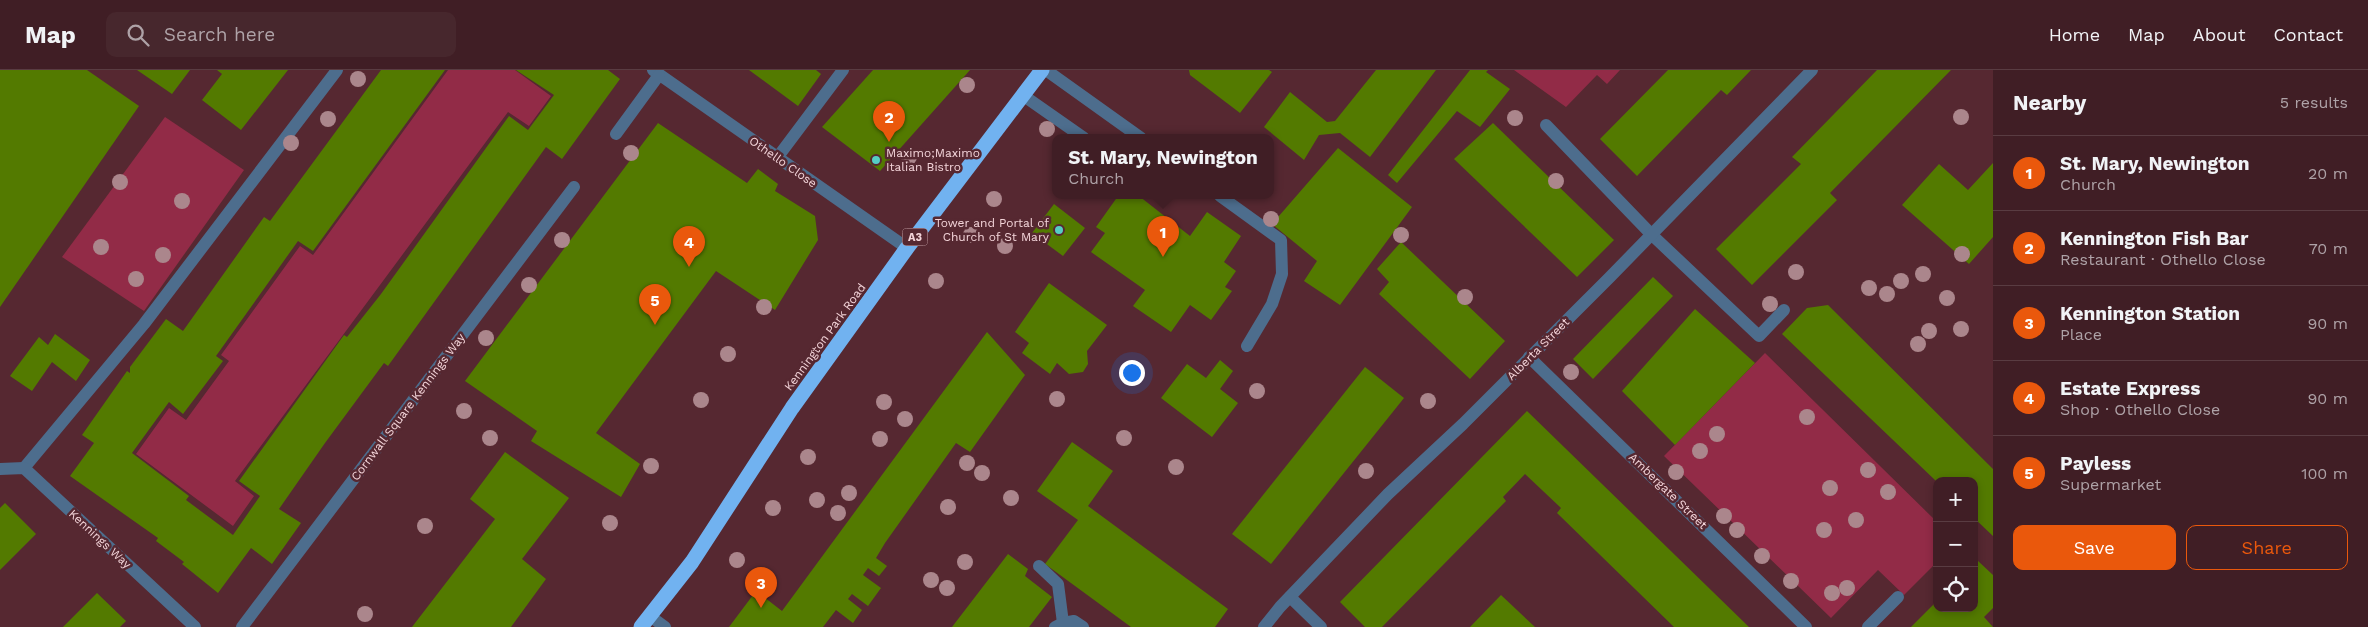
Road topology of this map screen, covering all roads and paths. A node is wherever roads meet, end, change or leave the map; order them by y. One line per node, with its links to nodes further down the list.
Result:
1 (337, 70): 20 (street)
2 (843, 70): 12 (street)
3 (1042, 70): 7 (highway, Kennington Park Road / A3)
4 (1046, 70): 11 (street)
5 (1812, 70): 15 (street, Alberta Street)
6 (656, 72): 9 (street); 12 (street, Othello Close)
7 (1024, 96): 10 (street); 16 (highway, Kennington Park Road / A3)
8 (1546, 125): 15 (street)
9 (616, 134)
10 (1078, 134)
11 (1135, 134)
12 (777, 158): 16 (street, Othello Close)
13 (574, 187): 28 (street, Cornwall Square Kennings Way)
14 (1224, 199): 18 (street)
15 (1650, 234): 17 (street); 19 (street, Alberta Street)
16 (907, 248): 25 (highway, Kennington Park Road / A3)
17 (1784, 310)
18 (1247, 346)
19 (1530, 357): 23 (street, Alberta Street); 33 (street, Ambergate Street)
20 (24, 468): 21 (street); 27 (street, Kennings Way)
21 (0, 469)
22 (1039, 566): 26 (street)
23 (1290, 597): 31 (street, Alberta Street); 32 (street)
24 (1898, 597): 34 (street)
25 (646, 621): 29 (street)
26 (1059, 625): 30 (street)
27 (195, 627)
28 (242, 627)
29 (665, 627)
30 (1083, 627)
31 (1264, 627)
32 (1321, 627)
33 (1806, 627)
34 (1868, 627)

